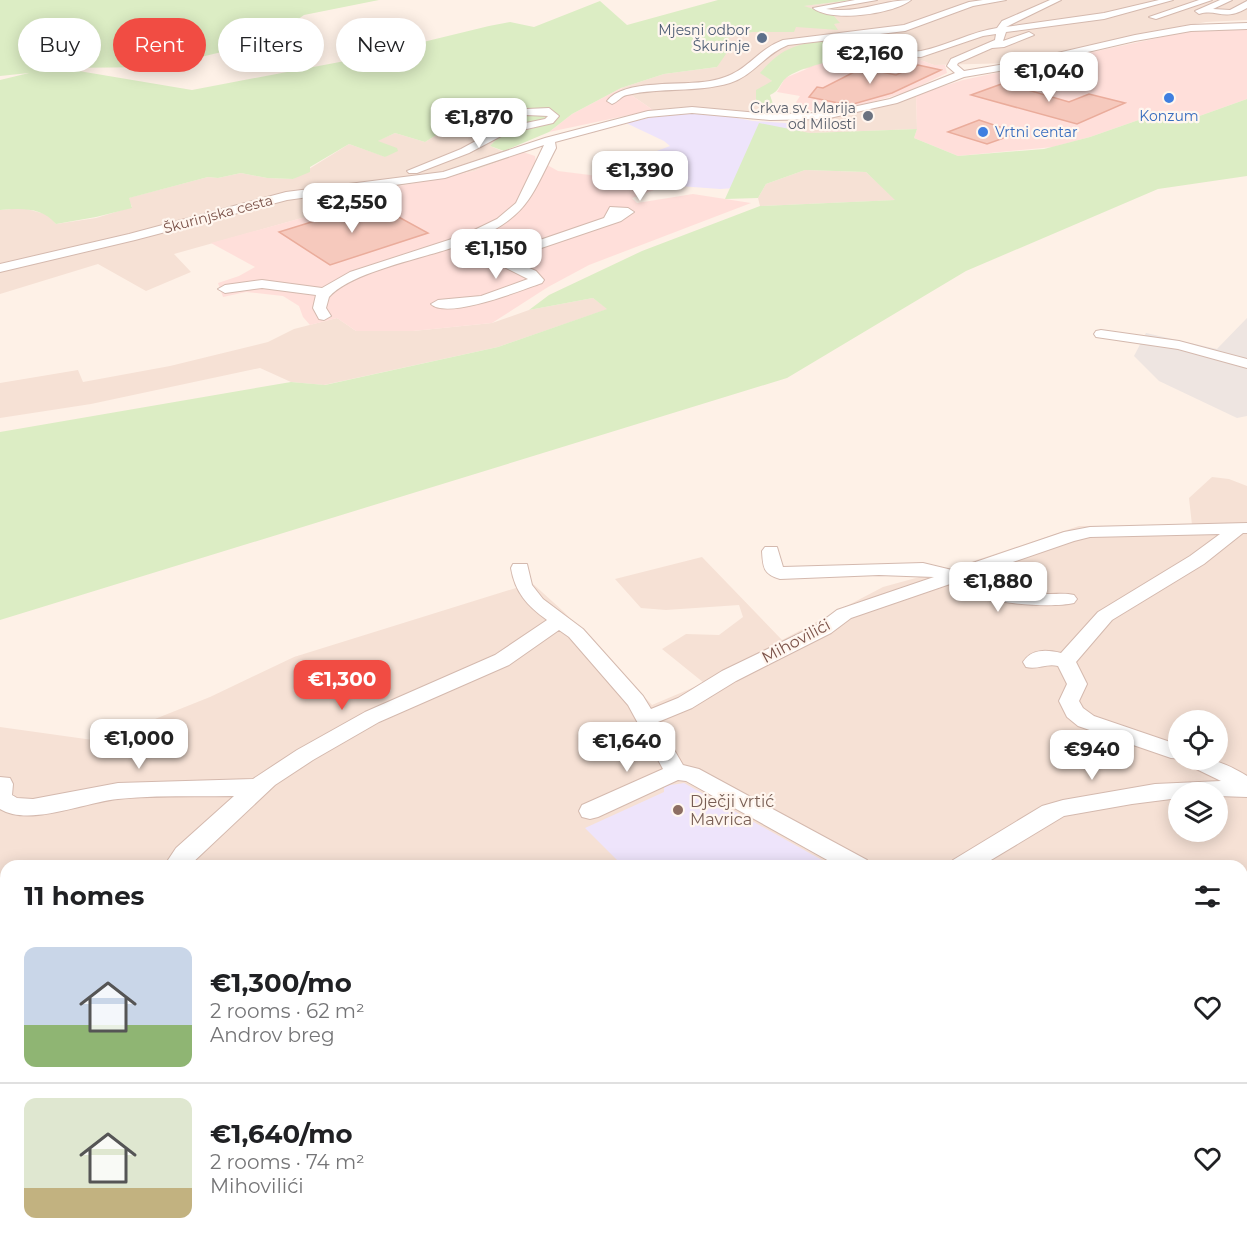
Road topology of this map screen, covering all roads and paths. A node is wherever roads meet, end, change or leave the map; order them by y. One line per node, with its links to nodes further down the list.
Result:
1 (873, 0): 2 (street)
2 (908, 0)
3 (1002, 0): 20 (street)
4 (1057, 0): 14 (street)
5 (1128, 0): 13 (street)
6 (1168, 0): 13 (street)
7 (1208, 0): 15 (street)
8 (1228, 0): 10 (street)
9 (1247, 4): 10 (street)
10 (1193, 12): 15 (street)
11 (1241, 22): 15 (street); 19 (street)
12 (1118, 23): 17 (street)
13 (1028, 27): 14 (street)
14 (1001, 31): 17 (street); 18 (street)
15 (1130, 31): 16 (street)
16 (1101, 44)
17 (992, 45): 19 (street)
18 (830, 56)
19 (963, 68): 22 (street, Škurinjska cesta)
20 (612, 100)
21 (484, 121): 23 (street)
22 (538, 152): 23 (street, Škurinjska cesta); 25 (street)
23 (354, 187): 27 (street, Škurinjska cesta)
24 (609, 220): 26 (street)
25 (459, 240): 26 (street); 31 (street)
26 (496, 259): 32 (street)
27 (0, 268)
28 (267, 271): 29 (street)
29 (251, 284): 30 (street); 31 (street)
30 (225, 289)
31 (325, 292): 33 (street)
32 (438, 304)
33 (324, 316)
34 (1101, 334): 35 (street)
35 (1247, 364)
36 (1242, 528): 39 (street, Mihovilići); 42 (street, Mihovilići)
37 (771, 550): 39 (street, Mihovilići)
38 (520, 568): 41 (street)
39 (955, 574): 40 (street, Mihovilići); 44 (street, Mihovilići)
40 (1067, 598)
41 (559, 621): 44 (street); 49 (street)
42 (1066, 661): 43 (street); 45 (street)
43 (1033, 662)
44 (646, 719): 47 (street)
45 (1168, 749)
46 (1221, 770): 50 (street)
47 (676, 772): 51 (street); 53 (street)
48 (2, 784): 49 (street)
49 (258, 788): 52 (street)
50 (1247, 788): 54 (street)
51 (590, 811)
52 (180, 860)
53 (848, 860)
54 (971, 860)

